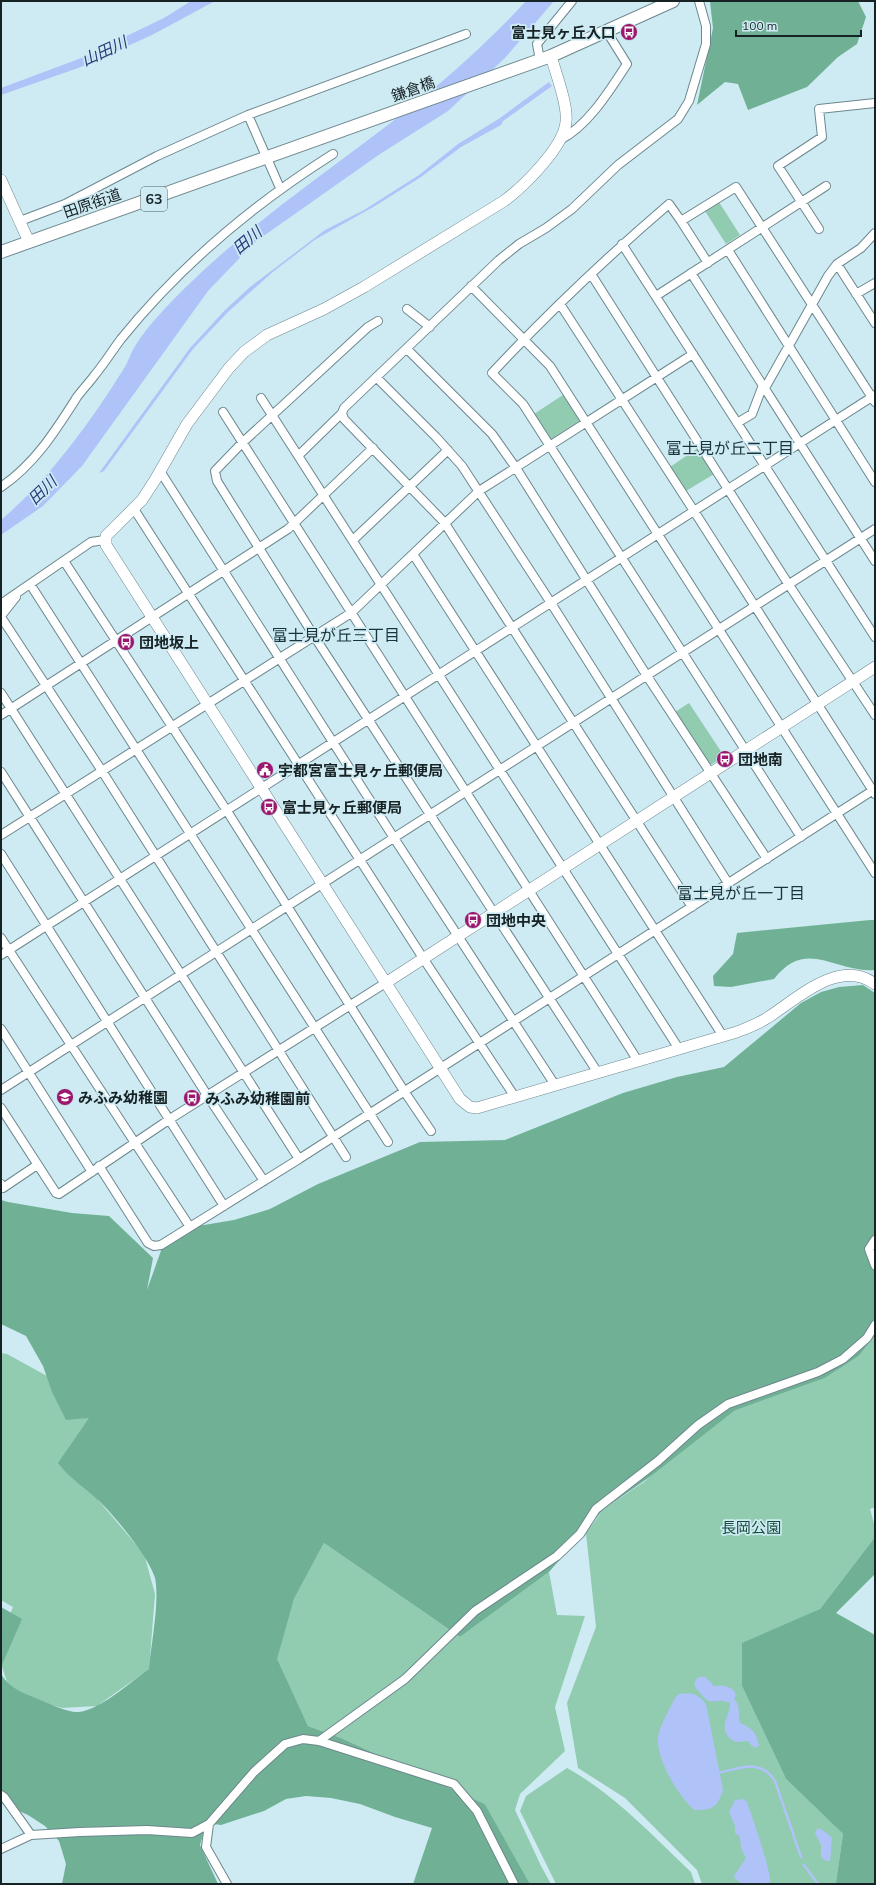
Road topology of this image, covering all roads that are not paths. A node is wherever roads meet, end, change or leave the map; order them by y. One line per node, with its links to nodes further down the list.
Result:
1 (572, 1): 6 (street)
2 (673, 1): 4 (main road, 63)
3 (699, 1): 31 (street)
4 (607, 32): 6 (main road, 63); 9 (street)
5 (466, 34): 8 (street)
6 (541, 60): 9 (street); 10 (main road, 鎌倉橋 / 63)
7 (875, 103): 16 (street)
8 (248, 115): 12 (street); 17 (street)
9 (560, 140): 64 (street)
10 (306, 144): 12 (main road, 田原街道 / 63)
11 (333, 154): 15 (street)
12 (267, 158): 15 (street); 22 (main road, 田原街道 / 63)
13 (1, 180): 17 (street)
14 (826, 186): 16 (street)
15 (280, 188): 66 (street)
16 (801, 202): 19 (street); 20 (street)
17 (20, 221): 22 (street)
18 (681, 221): 19 (street); 23 (street); 26 (street)
19 (763, 228): 24 (street); 35 (street)
20 (819, 230)
21 (875, 233): 27 (street)
22 (28, 242): 25 (main road, 田原街道 / 63)
23 (622, 244): 29 (street); 33 (street)
24 (728, 250): 26 (street); 41 (street)
25 (1, 252)
26 (708, 263): 28 (street)
27 (836, 264): 32 (street); 35 (street)
28 (691, 273): 33 (street); 46 (street)
29 (591, 274): 34 (street); 44 (street)
30 (875, 283): 32 (street)
31 (471, 286): 39 (street); 40 (street)
32 (856, 294): 38 (street)
33 (656, 296): 43 (street)
34 (560, 304): 40 (street); 49 (street)
35 (812, 304): 41 (street); 48 (street)
36 (407, 309): 39 (street)
37 (378, 321): 52 (street)
38 (875, 323)
39 (430, 327): 42 (street)
40 (523, 339): 54 (street); 58 (street)
41 (789, 346): 46 (street); 53 (street)
42 (407, 349): 45 (street); 63 (street)
43 (693, 354): 44 (street); 55 (street)
44 (657, 377): 49 (street); 68 (street)
45 (377, 378): 51 (street); 60 (street)
46 (764, 386): 55 (street); 57 (street)
47 (261, 398): 52 (street)
48 (874, 398): 53 (street)
49 (622, 399): 54 (street); 72 (street)
50 (222, 412): 56 (street)
51 (342, 413): 59 (street); 61 (street)
52 (273, 415): 56 (street); 61 (street)
53 (836, 420): 57 (street); 65 (street)
54 (586, 423): 58 (street); 76 (street)
55 (737, 423): 62 (street)
56 (242, 443): 73 (street); 80 (street)
57 (799, 444): 62 (street); 77 (street)
58 (551, 446): 63 (street); 82 (street)
59 (373, 448): 67 (street); 70 (street)
60 (448, 450): 67 (street); 69 (street)
61 (299, 455): 70 (street)
62 (765, 466): 68 (street); 84 (street)
63 (516, 468): 69 (street); 87 (street)
64 (160, 471): 71 (street); 86 (street)
65 (875, 482)
66 (1, 486)
67 (410, 487): 74 (street); 79 (street)
68 (728, 489): 72 (street); 90 (street)
69 (479, 492): 74 (street); 93 (street)
70 (325, 495): 73 (street); 79 (street)
71 (134, 509): 78 (street); 92 (street)
72 (694, 511): 76 (street); 95 (street)
73 (294, 524): 80 (street); 96 (street)
74 (445, 524): 81 (street); 99 (street)
75 (875, 529): 77 (street)
76 (658, 534): 82 (street); 100 (street)
77 (860, 538): 84 (street); 85 (street)
78 (105, 540): 83 (street); 98 (street)
79 (353, 540): 89 (street)
80 (260, 548): 86 (street); 101 (street)
81 (413, 554): 89 (street); 104 (street)
82 (621, 558): 87 (street); 105 (street)
83 (64, 561): 88 (street); 103 (street)
84 (826, 561): 90 (street); 102 (street)
85 (875, 561)
86 (224, 571): 92 (street); 106 (street)
87 (586, 580): 93 (street); 110 (street)
88 (30, 584): 91 (street); 107 (street)
89 (382, 584): 96 (street); 109 (street)
90 (789, 585): 95 (street); 112 (street)
91 (18, 592): 94 (street); 97 (street)
92 (190, 594): 98 (street); 111 (street)
93 (551, 603): 99 (street); 116 (street)
94 (1, 604)
95 (755, 606): 100 (street); 118 (street)
96 (351, 613): 101 (street); 115 (street)
97 (1, 617): 113 (street)
98 (153, 618): 103 (street); 117 (street)
99 (512, 628): 104 (street); 123 (street)
100 (719, 630): 105 (street); 125 (street)
101 (314, 636): 106 (street); 122 (street)
102 (875, 637)
103 (117, 641): 107 (street); 124 (street)
104 (475, 651): 109 (street); 127 (street)
105 (682, 653): 110 (street); 129 (street)
106 (279, 658): 111 (street); 126 (street)
107 (81, 664): 113 (street); 128 (street)
108 (875, 667): 112 (street)
109 (438, 675): 115 (street); 131 (street)
110 (647, 676): 116 (street); 134 (street)
111 (244, 680): 117 (street); 130 (street)
112 (853, 681): 118 (street); 121 (street)
113 (46, 686): 119 (street); 133 (street)
114 (1, 693): 119 (street)
115 (404, 697): 122 (street); 136 (street)
116 (611, 699): 123 (street); 139 (street)
117 (208, 704): 124 (street); 135 (street)
118 (817, 704): 125 (street); 137 (street)
119 (11, 708): 120 (street); 138 (street)
120 (1, 715)
121 (875, 715)
122 (369, 720): 126 (street); 142 (street)
123 (574, 723): 127 (street); 144 (street)
124 (172, 727): 128 (street); 140 (street)
125 (781, 727): 129 (street); 141 (street)
126 (333, 743): 130 (street); 148 (street)
127 (537, 746): 131 (street); 149 (street)
128 (136, 750): 133 (street); 145 (street)
129 (745, 750): 134 (street); 147 (street)
130 (299, 764): 135 (street); 153 (street)
131 (501, 769): 136 (street); 154 (street)
132 (1, 772): 143 (street)
133 (102, 772): 138 (street); 151 (street)
134 (710, 773): 139 (street); 152 (street)
135 (262, 788): 140 (street); 157 (street)
136 (465, 792): 142 (street); 159 (street)
137 (874, 792): 141 (street)
138 (66, 794): 143 (street); 156 (street)
139 (673, 797): 144 (street); 158 (street)
140 (227, 811): 145 (street); 161 (street)
141 (837, 814): 147 (street); 155 (street)
142 (430, 815): 148 (street); 163 (street)
143 (31, 817): 146 (street); 160 (street)
144 (637, 820): 149 (street); 162 (street)
145 (190, 834): 151 (street); 165 (street)
146 (1, 835)
147 (801, 837): 152 (street)
148 (394, 838): 153 (street); 167 (street)
149 (600, 844): 154 (street); 166 (street)
150 (1, 854): 164 (street)
151 (155, 857): 156 (street); 170 (street)
152 (767, 858): 158 (street)
153 (360, 859): 157 (street); 173 (street)
154 (564, 867): 159 (street); 171 (street)
155 (875, 873)
156 (121, 879): 160 (street); 174 (street)
157 (323, 883): 161 (street); 176 (street)
158 (728, 883): 162 (street)
159 (528, 890): 163 (street); 175 (street)
160 (85, 901): 164 (street); 178 (street)
161 (287, 906): 165 (street); 180 (street)
162 (692, 906): 166 (street)
163 (494, 912): 167 (street); 179 (street)
164 (47, 925): 169 (street); 181 (street)
165 (251, 929): 170 (street); 183 (street)
166 (655, 930): 171 (street); 185 (street)
167 (458, 935): 173 (street); 182 (street)
168 (1, 938): 169 (street)
169 (8, 950): 172 (street); 187 (street)
170 (215, 952): 174 (street); 189 (street)
171 (618, 954): 175 (street); 188 (street)
172 (1, 955)
173 (423, 958): 176 (street); 186 (street)
174 (181, 974): 178 (street); 193 (street)
175 (584, 976): 179 (street); 190 (street)
176 (386, 982): 180 (street); 191 (street)
177 (875, 984): 185 (street)
178 (145, 997): 181 (street); 198 (street)
179 (549, 998): 182 (street); 194 (street)
180 (350, 1005): 183 (street); 197 (street)
181 (108, 1021): 187 (street); 202 (street)
182 (513, 1021): 186 (street); 195 (street)
183 (314, 1028): 189 (street); 201 (street)
184 (1, 1029): 192 (street)
185 (723, 1036): 188 (street)
186 (479, 1043): 191 (street); 199 (street)
187 (71, 1045): 192 (street); 206 (street)
188 (679, 1049): 190 (street)
189 (279, 1050): 193 (street); 204 (street)
190 (638, 1061): 194 (street)
191 (440, 1068): 197 (street); 199 (street)
192 (29, 1072): 196 (street); 211 (street)
193 (244, 1072): 198 (street); 208 (street)
194 (598, 1073): 195 (street)
195 (555, 1086): 199 (street)
196 (1, 1090)
197 (404, 1091): 201 (street); 203 (street)
198 (208, 1095): 202 (street); 212 (street)
199 (515, 1097)
200 (1, 1108): 209 (street)
201 (369, 1114): 204 (street); 205 (street)
202 (170, 1119): 206 (street); 214 (street)
203 (431, 1131)
204 (334, 1136): 207 (street); 208 (street)
205 (388, 1142)
206 (134, 1143): 210 (street); 215 (street)
207 (346, 1157)
208 (299, 1159): 212 (street)
209 (38, 1166): 211 (street); 213 (street)
210 (99, 1166): 211 (street); 215 (street)
211 (92, 1172)
212 (264, 1180): 214 (street)
213 (1, 1184)
214 (224, 1206): 215 (street)
215 (190, 1227)
216 (875, 1240): 217 (street)
217 (875, 1265)
218 (875, 1325): 219 (street)
219 (319, 1741): 221 (street); 225 (street)
220 (1, 1795): 222 (street)
221 (209, 1824): 222 (street); 224 (street)
222 (30, 1835): 223 (street)
223 (1, 1849)
224 (227, 1884)
225 (514, 1884)

